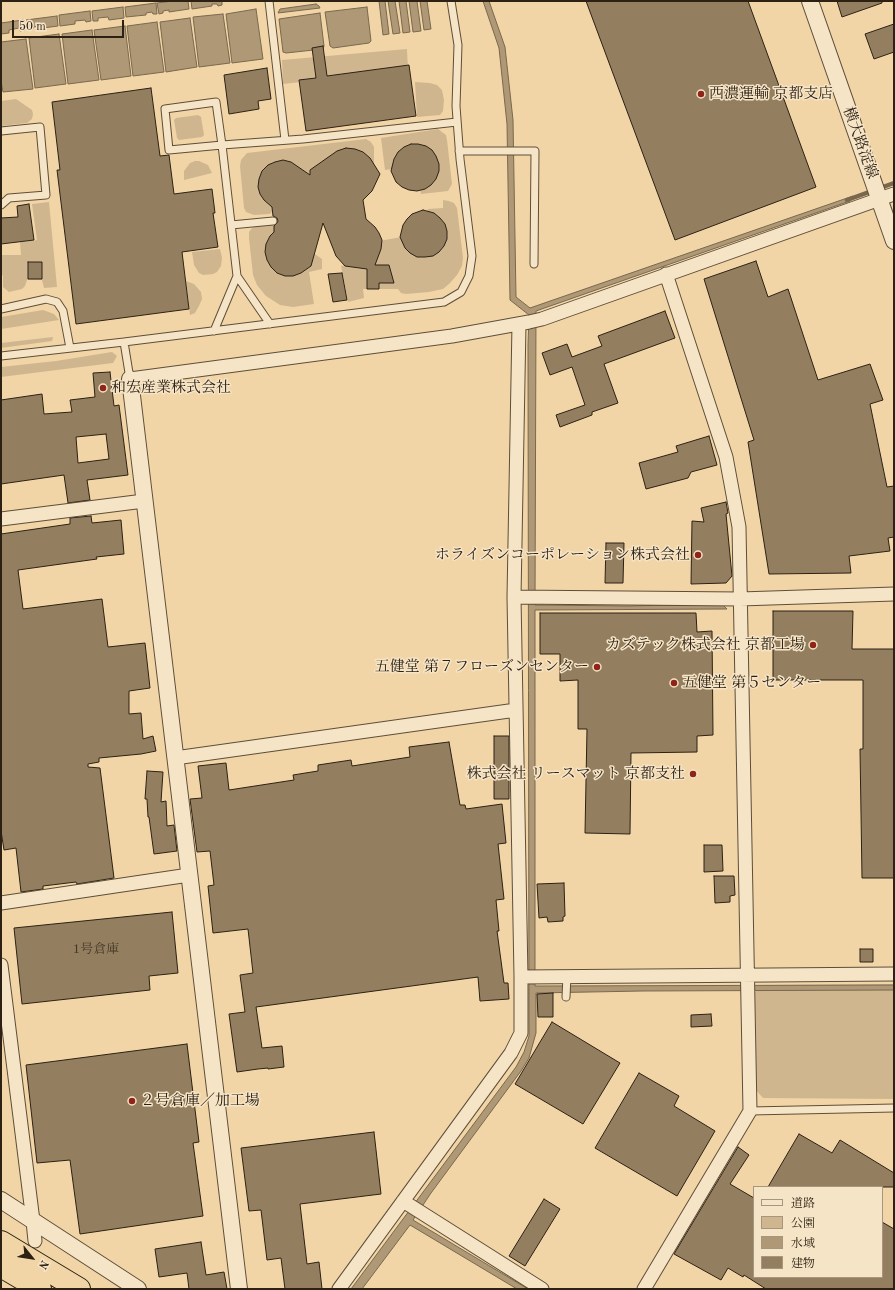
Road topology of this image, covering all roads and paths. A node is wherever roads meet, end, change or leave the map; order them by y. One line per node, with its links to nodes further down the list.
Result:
1 (269, 1): 6 (lane)
2 (451, 1): 4 (lane)
3 (810, 1): 9 (street, 横大路淀線)
4 (457, 122): 6 (lane); 8 (lane)
5 (1, 131): 10 (lane)
6 (285, 140): 7 (lane)
7 (222, 144): 7 (lane); 12 (lane)
8 (459, 151): 14 (lane); 19 (lane)
9 (887, 196): 13 (street, 横大路淀線); 15 (street)
10 (1, 205)
11 (273, 221): 12 (lane)
12 (231, 225): 16 (lane)
13 (894, 241)
14 (534, 264)
15 (666, 274): 18 (street); 29 (street)
16 (237, 276): 19 (lane); 20 (lane)
17 (1, 308): 22 (lane)
18 (530, 322): 24 (street); 28 (street)
19 (270, 324): 20 (lane)
20 (214, 331): 21 (lane)
21 (124, 342): 22 (lane); 24 (lane)
22 (70, 348): 23 (lane)
23 (1, 356)
24 (130, 379): 25 (street)
25 (144, 501): 26 (street); 31 (street)
26 (1, 519)
27 (894, 594): 29 (street)
28 (517, 597): 29 (street); 30 (street)
29 (740, 599): 35 (street)
30 (516, 710): 31 (street); 37 (street)
31 (175, 758): 32 (street)
32 (189, 875): 33 (street); 51 (street)
33 (1, 903)
34 (1, 965): 44 (street)
35 (747, 974): 36 (street); 38 (street); 41 (street)
36 (894, 974)
37 (529, 977): 38 (street); 43 (street)
38 (566, 981): 39 (lane)
39 (566, 996)
40 (894, 1108): 41 (lane)
41 (750, 1111): 54 (street)
42 (1, 1200): 44 (street)
43 (410, 1206): 52 (street); 53 (street)
44 (33, 1221): 45 (street); 50 (street)
45 (35, 1241)
46 (1, 1242): 49 (highway)
47 (1, 1266): 48 (highway)
48 (40, 1289)
49 (79, 1289)
50 (138, 1289)
51 (239, 1289)
52 (339, 1289)
53 (542, 1289)
54 (644, 1289)

